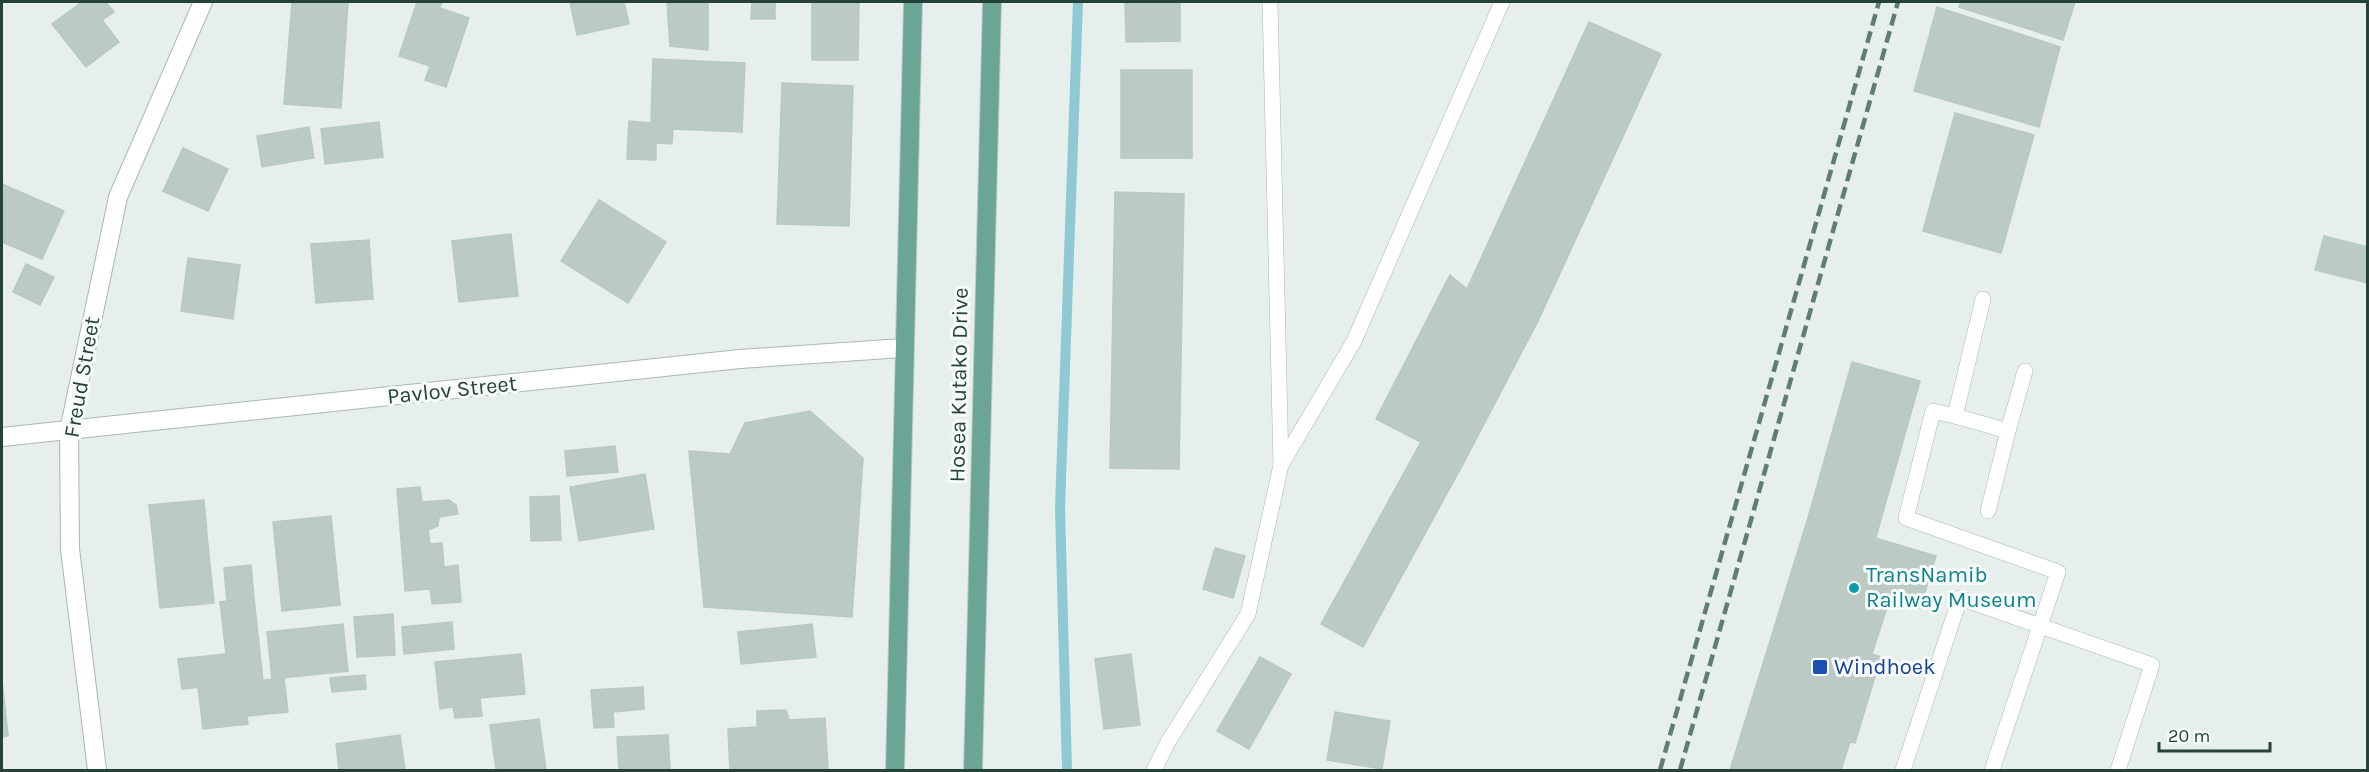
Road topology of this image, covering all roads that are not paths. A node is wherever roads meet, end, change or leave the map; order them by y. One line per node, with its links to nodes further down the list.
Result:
1 (203, 2): 10 (street, Freud Street)
2 (913, 2): 7 (main road)
3 (992, 2): 18 (main road, Hosea Kutako Drive)
4 (1270, 2): 13 (lane)
5 (1502, 2): 13 (lane)
6 (1983, 299): 9 (lane)
7 (903, 348): 10 (street, Pavlov Street); 17 (main road)
8 (2025, 371): 11 (lane)
9 (1955, 416): 11 (lane); 15 (lane)
10 (69, 431): 12 (street, Pavlov Street); 16 (street, Freud Street)
11 (2008, 431): 14 (lane)
12 (2, 437)
13 (1281, 465): 19 (lane)
14 (1988, 511)
15 (2040, 626): 20 (lane); 21 (lane); 22 (lane)
16 (97, 771)
17 (895, 771)
18 (973, 771)
19 (1155, 771)
20 (1904, 771)
21 (1992, 771)
22 (2118, 771)

